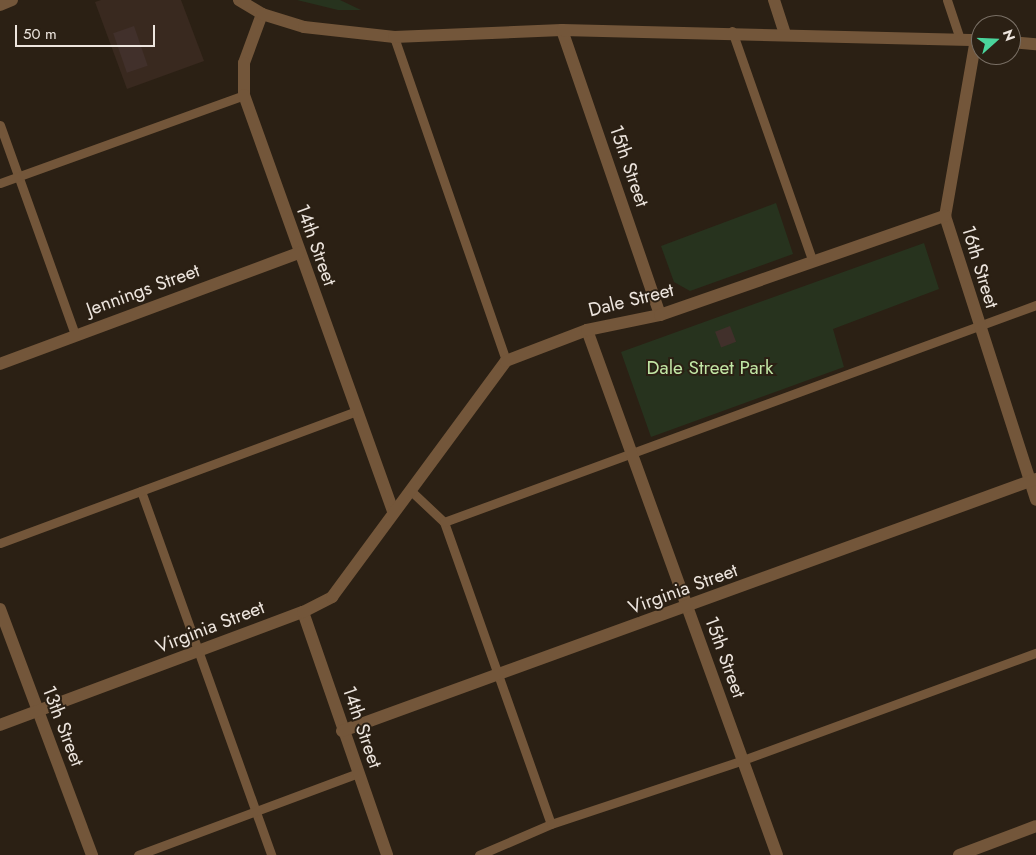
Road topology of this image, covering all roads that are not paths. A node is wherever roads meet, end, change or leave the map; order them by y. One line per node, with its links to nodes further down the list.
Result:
1 (12, 0): 5 (street)
2 (239, 0): 6 (street)
3 (774, 0): 9 (street)
4 (947, 0): 11 (lane)
5 (0, 5)
6 (262, 14): 10 (street); 16 (street, 14th Street)
7 (562, 30): 8 (street); 10 (street); 24 (street, 15th Street)
8 (732, 31): 9 (street); 22 (lane)
9 (785, 32): 11 (street)
10 (394, 38): 28 (lane)
11 (960, 39): 12 (street)
12 (971, 39)
13 (1021, 43): 14 (street)
14 (1036, 44)
15 (973, 65): 20 (street, 16th Street)
16 (244, 95): 18 (lane); 21 (street, 14th Street)
17 (0, 125): 18 (lane)
18 (19, 176): 19 (lane); 27 (lane)
19 (0, 183)
20 (945, 216): 22 (street, Dale Street); 25 (street, 16th Street)
21 (299, 253): 27 (street, Jennings Street); 30 (street, 14th Street)
22 (812, 260): 24 (street, Dale Street)
23 (1036, 305): 25 (lane)
24 (660, 315): 26 (street, Dale Street)
25 (978, 326): 31 (lane); 32 (street, 16th Street)
26 (587, 330): 28 (street, Dale Street); 31 (street, 15th Street)
27 (75, 334): 29 (street, Jennings Street)
28 (506, 360): 33 (street)
29 (0, 364)
30 (357, 411): 34 (lane); 36 (street, 14th Street)
31 (630, 456): 37 (lane); 39 (street, 15th Street)
32 (1033, 481): 35 (street, 16th Street); 39 (street, Virginia Street)
33 (410, 490): 36 (street); 37 (lane)
34 (141, 491): 38 (lane); 42 (lane)
35 (1036, 500)
36 (393, 511): 41 (street, Virginia Street)
37 (444, 522): 44 (lane)
38 (0, 543)
39 (687, 608): 44 (street, Virginia Street); 48 (street, 15th Street)
40 (0, 609): 45 (street, 13th Street)
41 (303, 612): 42 (street, Virginia Street); 47 (street, 14th Street)
42 (197, 652): 45 (street, Virginia Street); 50 (lane)
43 (1036, 653): 48 (lane)
44 (497, 676): 47 (street, Virginia Street); 51 (lane)
45 (38, 711): 46 (street, Virginia Street); 53 (street, 13th Street)
46 (0, 726)
47 (342, 731): 49 (street, 14th Street)
48 (743, 760): 51 (lane); 58 (street, 15th Street)
49 (358, 773): 50 (lane); 56 (street, 14th Street)
50 (254, 810): 54 (lane); 55 (lane)
51 (551, 824): 57 (lane)
52 (1036, 826): 59 (street)
53 (92, 855)
54 (138, 855)
55 (271, 855)
56 (387, 855)
57 (479, 855)
58 (777, 855)
59 (961, 855)

